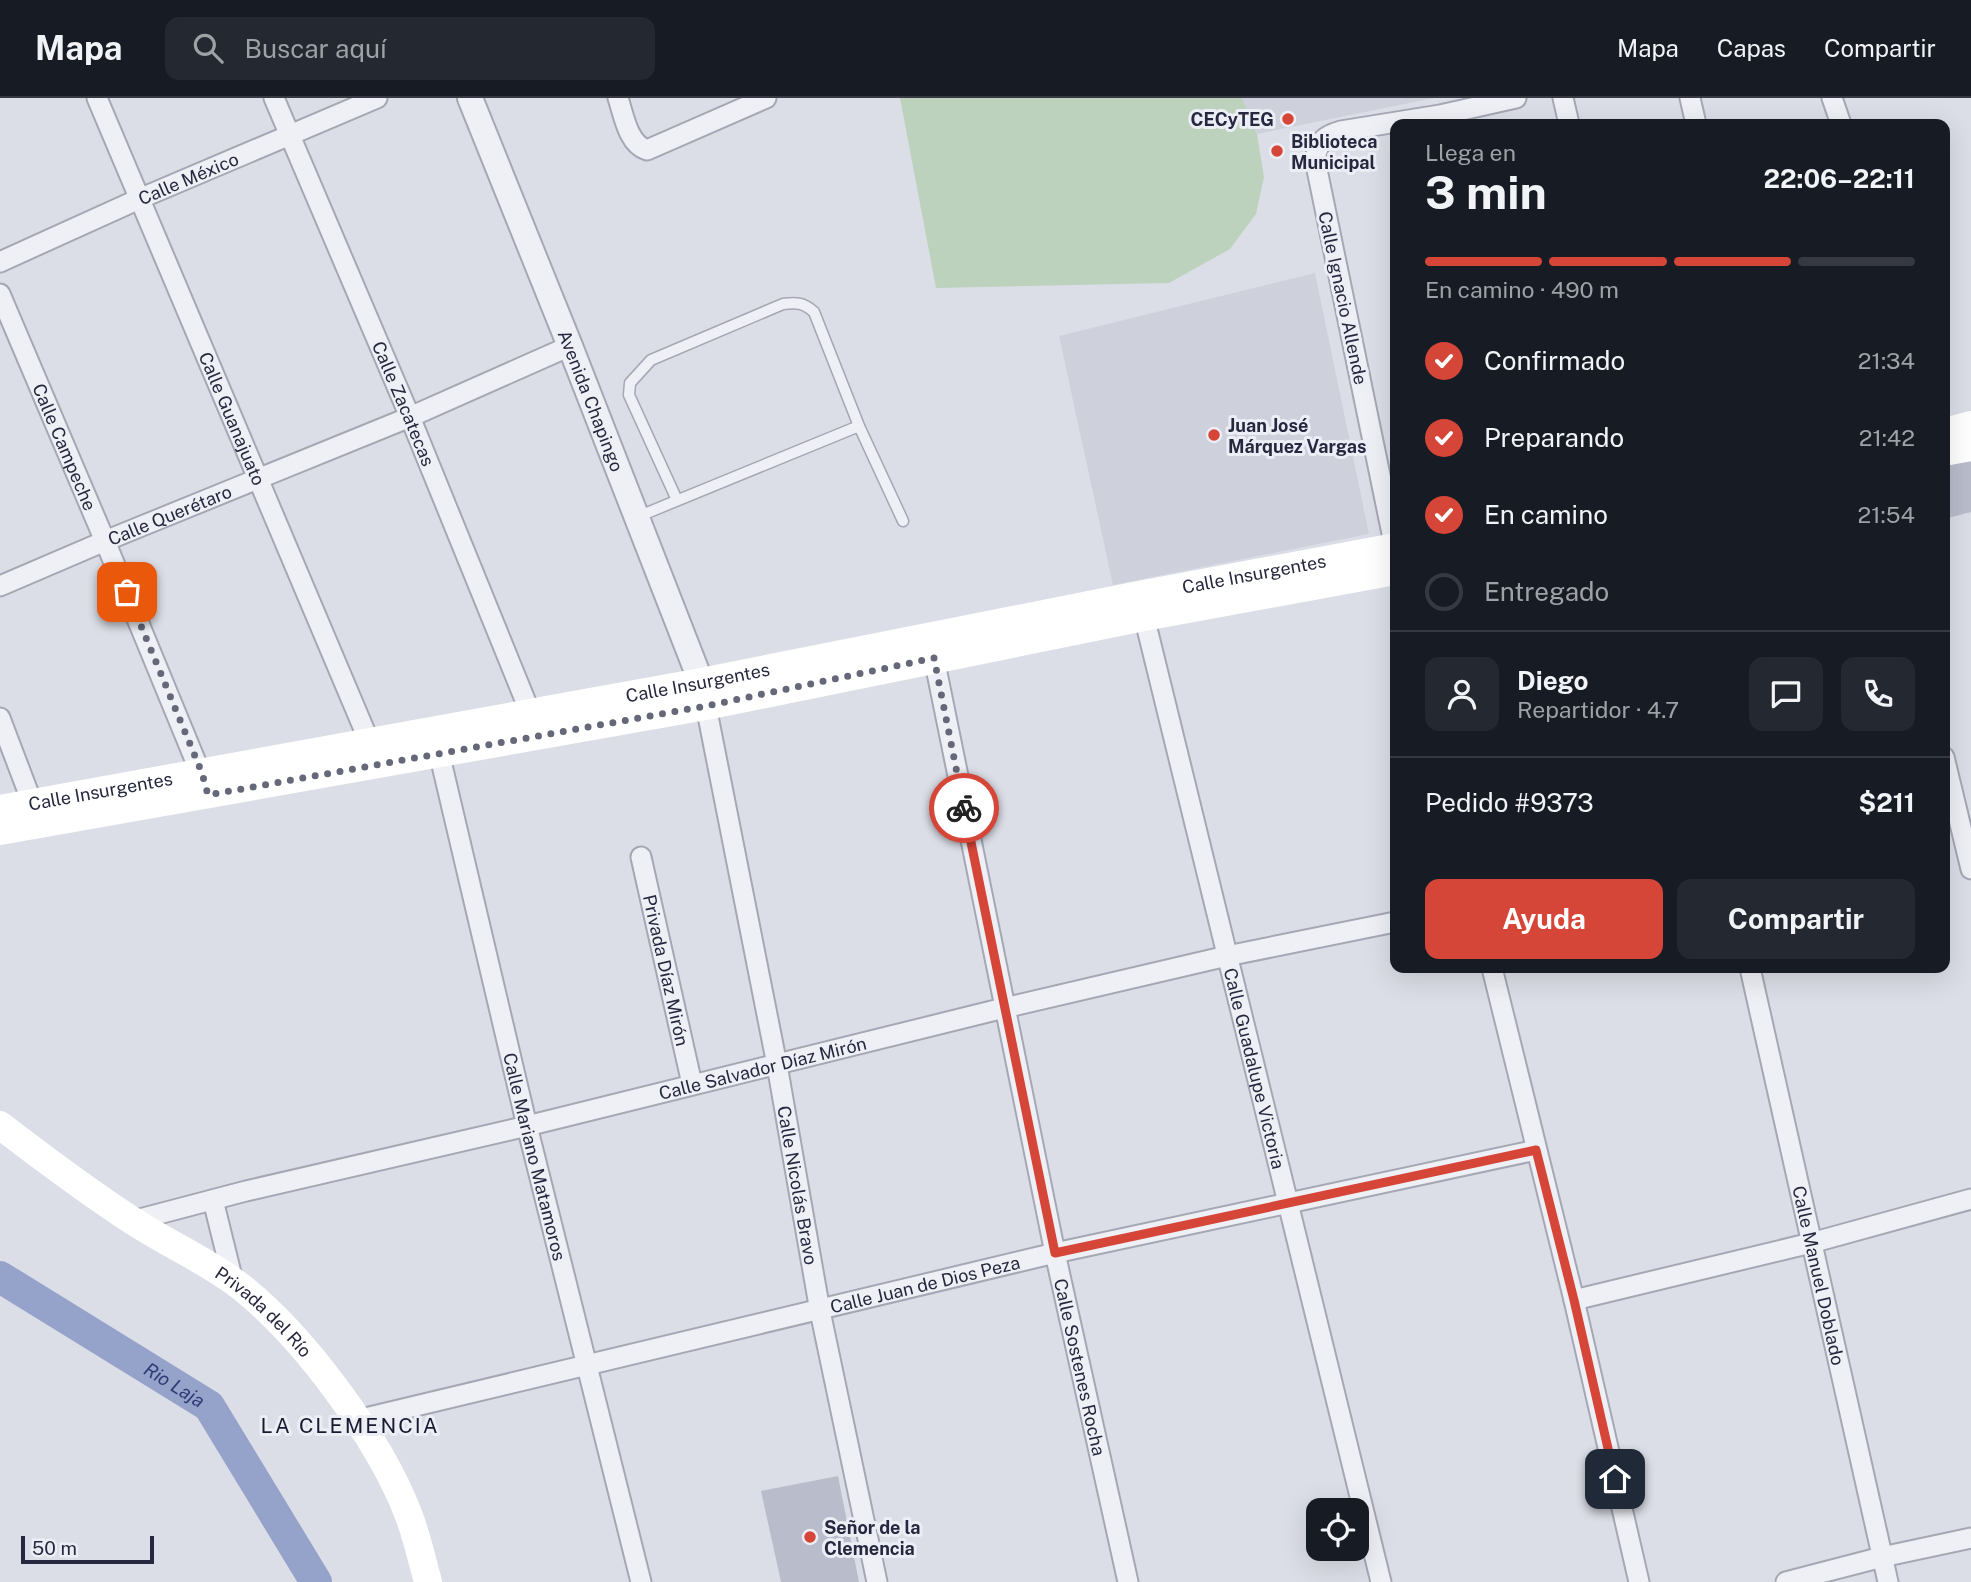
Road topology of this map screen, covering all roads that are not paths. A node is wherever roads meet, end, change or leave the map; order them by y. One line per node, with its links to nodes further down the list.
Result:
1 (96, 98): 18 (street, Calle Guanajuato)
2 (274, 98): 17 (street, Calle Zacatecas)
3 (377, 98): 17 (street, Calle México)
4 (470, 98): 21 (street, Avenida Chapingo)
5 (618, 98): 11 (street)
6 (766, 98): 11 (street)
7 (1516, 98): 12 (street)
8 (1563, 98): 13 (street)
9 (1690, 98): 14 (street)
10 (1832, 98): 15 (street)
11 (743, 102)
12 (1441, 119)
13 (1568, 119)
14 (1695, 119)
15 (1839, 119)
16 (1390, 126): 30 (street, Calle Ignacio Allende)
17 (289, 134): 18 (street, Calle México); 22 (street, Calle Zacatecas)
18 (139, 199): 19 (street, Calle México); 26 (street, Calle Guanajuato)
19 (0, 262)
20 (0, 294): 31 (street, Calle Campeche)
21 (570, 346): 22 (street, Calle Querétaro); 28 (street, Avenida Chapingo)
22 (410, 417): 26 (street, Calle Querétaro); 38 (street, Calle Zacatecas)
23 (859, 426): 27 (lane); 27 (lane); 29 (lane)
24 (1950, 434): 25 (main road)
25 (1971, 447)
26 (257, 478): 31 (street, Calle Querétaro); 40 (street, Calle Guanajuato)
27 (677, 499): 28 (lane)
28 (637, 517): 37 (street, Avenida Chapingo)
29 (903, 521)
30 (1390, 524)
31 (105, 541): 34 (street, Calle Querétaro); 43 (street, Calle Campeche)
32 (1390, 549): 35 (main road, Calle Insurgentes)
33 (1390, 572): 35 (main road, Calle Insurgentes)
34 (0, 586)
35 (1141, 606): 36 (main road, Calle Insurgentes); 37 (main road, Calle Insurgentes); 51 (street, Calle Guadalupe Victoria)
36 (934, 658): 37 (main road, Calle Insurgentes); 54 (street, Calle Sostenes Rocha)
37 (704, 694): 38 (main road, Calle Insurgentes); 41 (main road, Calle Insurgentes); 55 (street, Calle Nicolás Bravo)
38 (530, 712): 41 (main road, Calle Insurgentes)
39 (0, 718): 46 (street)
40 (369, 741): 41 (main road, Calle Insurgentes); 43 (main road, Calle Insurgentes)
41 (436, 741): 43 (main road, Calle Insurgentes); 58 (street, Calle Mariano Matamoros)
42 (1950, 777): 44 (street)
43 (205, 784): 46 (main road, Calle Insurgentes)
44 (1957, 801): 49 (street)
45 (0, 808): 46 (main road, Calle Insurgentes)
46 (36, 813): 47 (main road, Calle Insurgentes)
47 (0, 831)
48 (640, 857): 56 (street, Privada Díaz Mirón)
49 (1971, 869)
50 (1390, 923): 51 (street, Calle Salvador Díaz Mirón)
51 (1227, 956): 54 (street, Calle Salvador Díaz Mirón); 62 (street, Calle Guadalupe Victoria)
52 (1493, 973): 59 (street)
53 (1751, 973): 64 (street, Calle Manuel Doblado)
54 (1004, 1008): 55 (street, Calle Salvador Díaz Mirón); 65 (street, Calle Sostenes Rocha)
55 (777, 1065): 56 (street, Calle Salvador Díaz Mirón); 68 (street, Calle Nicolás Bravo)
56 (692, 1084): 58 (street, Calle Salvador Díaz Mirón)
57 (0, 1125): 63 (main road, Privada del Río)
58 (527, 1125): 61 (street, Calle Salvador Díaz Mirón); 69 (street, Calle Mariano Matamoros)
59 (1536, 1150): 62 (street, Calle Juan de Dios Peza); 67 (street)
60 (1971, 1199): 64 (street)
61 (213, 1200): 63 (street, Calle Salvador Díaz Mirón); 66 (street)
62 (1287, 1202): 65 (street, Calle Juan de Dios Peza); 77 (street, Calle Guadalupe Victoria)
63 (132, 1220): 66 (main road, Privada del Río)
64 (1811, 1243): 67 (street); 72 (street, Calle Manuel Doblado)
65 (1055, 1253): 68 (street, Calle Juan de Dios Peza); 76 (street, Calle Sostenes Rocha)
66 (233, 1282): 70 (main road, Privada del Río)
67 (1574, 1300): 78 (street)
68 (820, 1311): 69 (street, Calle Juan de Dios Peza); 75 (street, Calle Nicolás Bravo)
69 (588, 1366): 70 (street, Calle Juan de Dios Peza); 74 (street, Calle Mariano Matamoros)
70 (357, 1420): 73 (main road, Privada del Río)
71 (1971, 1538): 72 (street)
72 (1882, 1557): 79 (street); 80 (street, Calle Manuel Doblado)
73 (428, 1582)
74 (641, 1582)
75 (877, 1582)
76 (1128, 1582)
77 (1381, 1582)
78 (1639, 1582)
79 (1786, 1582)
80 (1888, 1582)

